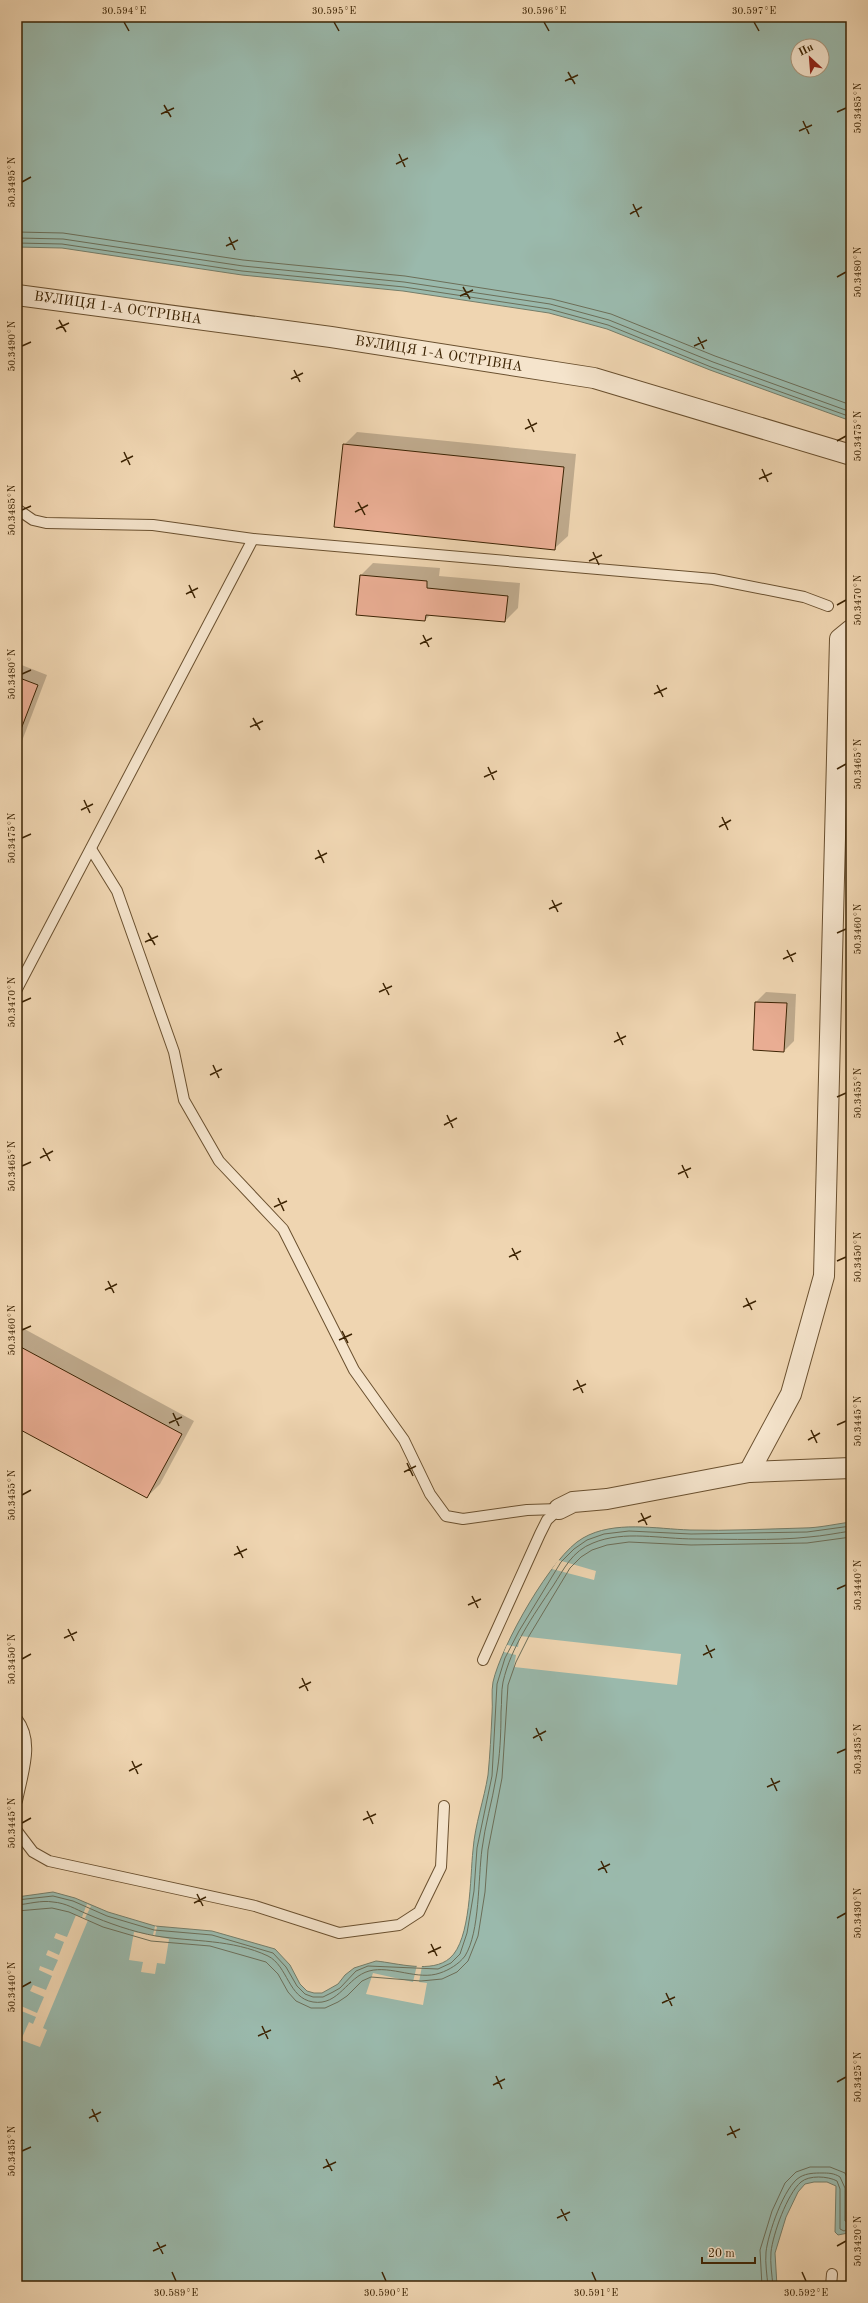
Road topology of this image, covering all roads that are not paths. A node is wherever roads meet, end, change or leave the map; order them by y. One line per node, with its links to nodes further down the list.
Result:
1 (17, 294): 2 (street, ВУЛИЦЯ 1-А ОСТРІВНА)
2 (851, 456)
3 (17, 509): 4 (lane)
4 (253, 539): 5 (lane); 7 (lane)
5 (828, 606)
6 (851, 630): 10 (street)
7 (91, 849): 8 (lane); 11 (lane)
8 (17, 989)
9 (851, 1468): 10 (street)
10 (749, 1472): 11 (street)
11 (559, 1509): 12 (lane)
12 (483, 1660)
13 (17, 1719): 14 (lane)
14 (17, 1801)
15 (444, 1806): 16 (lane)
16 (17, 1831)
17 (832, 2274): 18 (lane)
18 (832, 2286)

